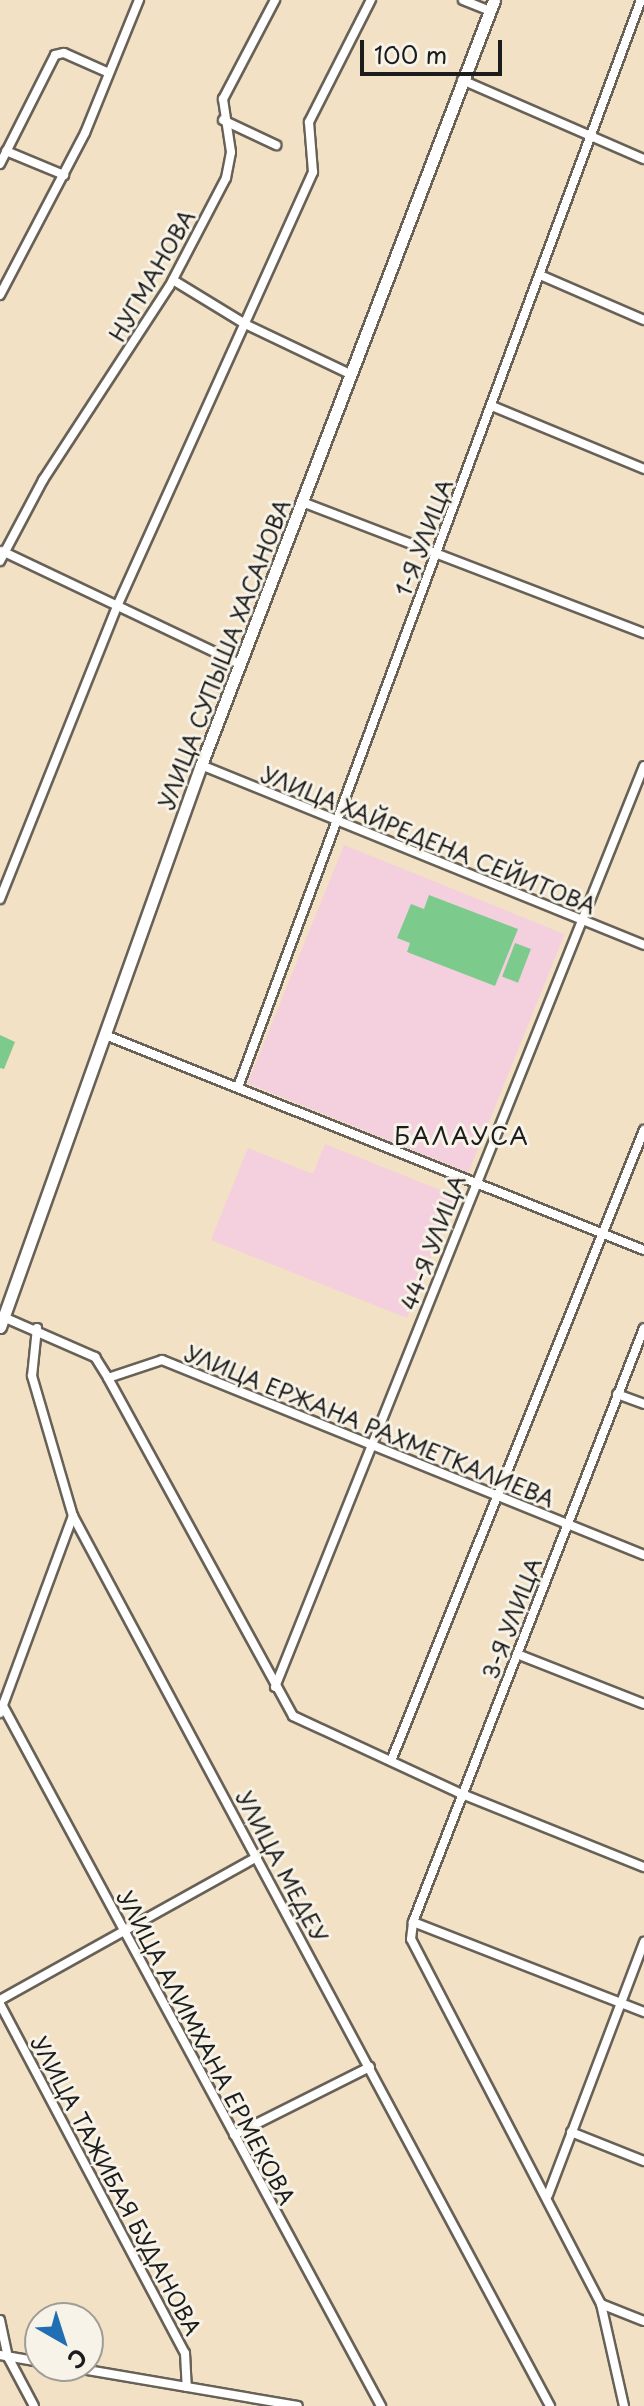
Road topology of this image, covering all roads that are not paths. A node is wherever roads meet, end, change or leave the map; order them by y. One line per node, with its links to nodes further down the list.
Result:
1 (139, 0): 7 (street)
2 (275, 0): 9 (street, НУГМАНОВА)
3 (371, 0): 20 (street)
4 (463, 0): 6 (street)
5 (641, 0): 10 (street, 1-Я УЛИЦА)
6 (492, 6): 8 (street, УЛИЦА СУПЫША ХАСАНОВА)
7 (109, 73): 12 (street); 15 (street)
8 (462, 80): 10 (street); 21 (street, УЛИЦА СУПЫША ХАСАНОВА)
9 (223, 120): 11 (street); 17 (street, НУГМАНОВА)
10 (591, 138): 13 (street); 16 (street, 1-Я УЛИЦА)
11 (276, 145)
12 (6, 151): 14 (street); 15 (street)
13 (644, 159)
14 (0, 164)
15 (64, 175): 18 (street)
16 (540, 275): 19 (street); 22 (street, 1-Я УЛИЦА)
17 (173, 280): 20 (street); 25 (street, НУГМАНОВА)
18 (0, 295)
19 (644, 320)
20 (245, 324): 21 (street); 27 (street)
21 (350, 374): 24 (street, УЛИЦА СУПЫША ХАСАНОВА)
22 (492, 406): 23 (street); 26 (street, 1-Я УЛИЦА)
23 (644, 469)
24 (302, 502): 26 (street); 29 (street, УЛИЦА СУПЫША ХАСАНОВА)
25 (1, 554): 27 (street)
26 (435, 556): 28 (street); 32 (street, 1-Я УЛИЦА)
27 (118, 604): 29 (street); 33 (street)
28 (644, 633)
29 (240, 664): 30 (street, УЛИЦА СУПЫША ХАСАНОВА)
30 (201, 765): 32 (street, УЛИЦА ХАЙРЕДЕНА СЕЙИТОВА); 36 (street, УЛИЦА СУПЫША ХАСАНОВА)
31 (644, 766): 34 (street, 44-Я УЛИЦА)
32 (335, 820): 34 (street, УЛИЦА ХАЙРЕДЕНА СЕЙИТОВА); 37 (street, 1-Я УЛИЦА)
33 (0, 899)
34 (581, 921): 35 (street, УЛИЦА ХАЙРЕДЕНА СЕЙИТОВА); 39 (street, 44-Я УЛИЦА)
35 (644, 945)
36 (105, 1035): 37 (street); 42 (street, УЛИЦА СУПЫША ХАСАНОВА)
37 (238, 1087): 39 (street)
38 (644, 1130): 40 (street)
39 (473, 1185): 40 (street); 48 (street, 44-Я УЛИЦА)
40 (605, 1233): 41 (street); 49 (street)
41 (644, 1250)
42 (1, 1320): 43 (street)
43 (37, 1328): 45 (street); 50 (street, УЛИЦА МЕДЕУ)
44 (644, 1328): 46 (street, 3-Я УЛИЦА)
45 (108, 1378): 48 (street, УЛИЦА ЕРЖАНА РАХМЕТКАЛИЕВА); 54 (street)
46 (617, 1394): 47 (street); 51 (street, 3-Я УЛИЦА)
47 (644, 1404)
48 (374, 1446): 49 (street, УЛИЦА ЕРЖАНА РАХМЕТКАЛИЕВА); 54 (street, 44-Я УЛИЦА)
49 (495, 1496): 51 (street, УЛИЦА ЕРЖАНА РАХМЕТКАЛИЕВА); 57 (street)
50 (73, 1516): 56 (street); 59 (street, УЛИЦА МЕДЕУ)
51 (565, 1524): 52 (street, УЛИЦА ЕРЖАНА РАХМЕТКАЛИЕВА); 53 (street, 3-Я УЛИЦА)
52 (644, 1555)
53 (517, 1654): 55 (street); 58 (street, 3-Я УЛИЦА)
54 (275, 1687): 57 (street)
55 (644, 1704)
56 (1, 1709): 62 (street, УЛИЦА АЛИМХАНА ЕРМЕКОВА)
57 (391, 1761): 58 (street)
58 (462, 1794): 60 (street); 61 (street, 3-Я УЛИЦА)
59 (257, 1857): 62 (street); 67 (street, УЛИЦА МЕДЕУ)
60 (644, 1867)
61 (413, 1922): 65 (street); 71 (street)
62 (123, 1930): 64 (street); 69 (street, УЛИЦА АЛИМХАНА ЕРМЕКОВА)
63 (644, 1942): 65 (street)
64 (0, 2002): 78 (street, УЛИЦА ТАЖИБАЯ БУДАНОВА)
65 (619, 2002): 66 (street); 68 (street)
66 (644, 2012)
67 (370, 2067): 69 (street); 82 (street, УЛИЦА МЕДЕУ)
68 (571, 2132): 70 (street); 71 (street)
69 (234, 2135): 81 (street, УЛИЦА АЛИМХАНА ЕРМЕКОВА)
70 (644, 2161)
71 (548, 2195): 72 (street)
72 (601, 2304): 74 (street); 83 (street)
73 (0, 2320): 75 (street)
74 (644, 2321)
75 (4, 2356): 76 (street); 79 (street)
76 (24, 2359)
77 (104, 2373): 78 (street)
78 (187, 2387): 80 (street)
79 (34, 2406)
80 (298, 2406)
81 (381, 2406)
82 (550, 2406)
83 (624, 2406)

